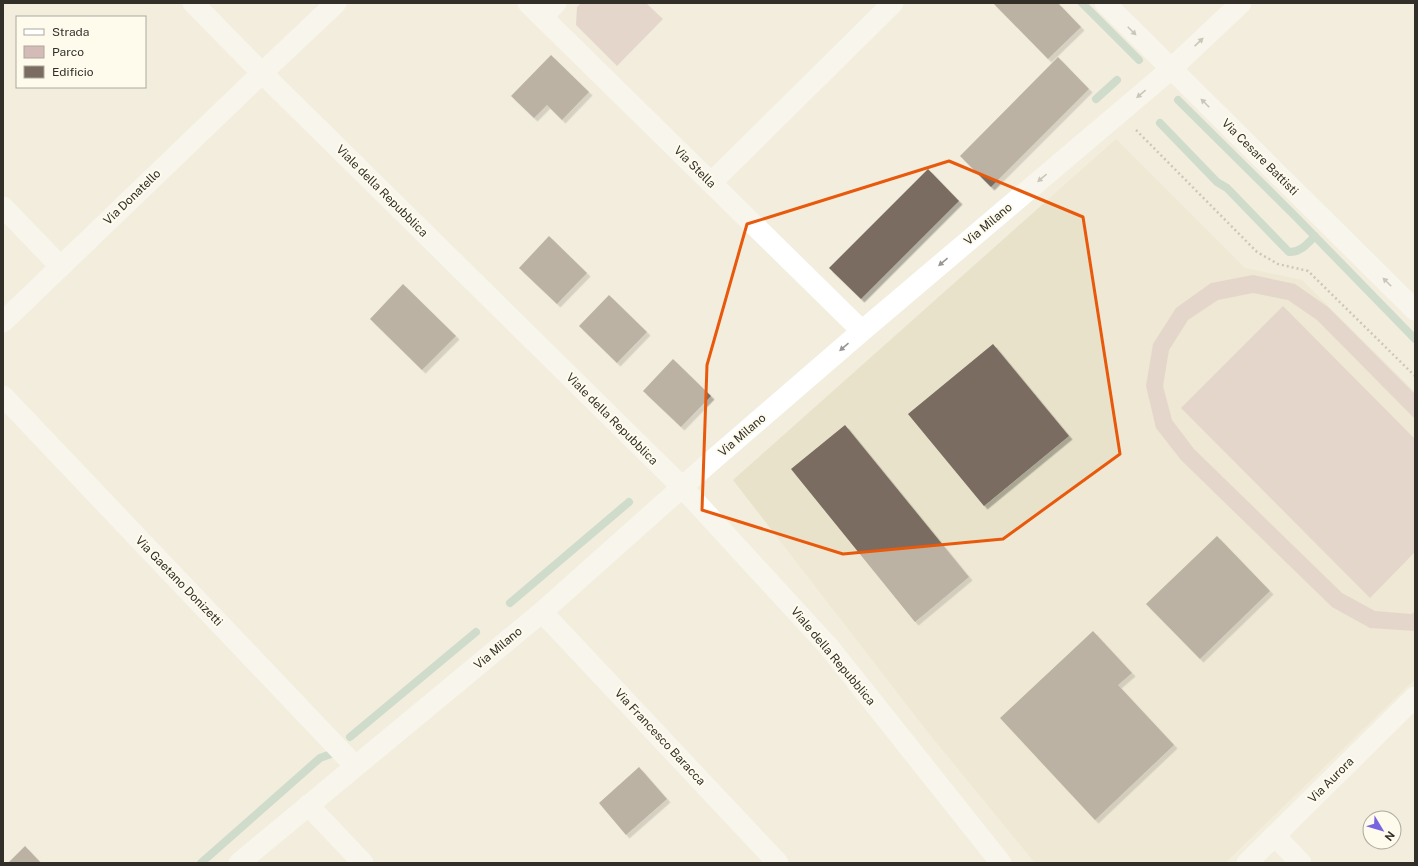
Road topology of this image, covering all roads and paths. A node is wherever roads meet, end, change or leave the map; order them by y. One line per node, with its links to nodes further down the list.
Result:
1 (193, 3): 8 (street, Viale della Repubblica)
2 (336, 3): 8 (street, Via Donatello)
3 (893, 3): 10 (street)
4 (1105, 3): 7 (street, Via Cesare Battisti, one-way to 7)
5 (1241, 3): 7 (street, Via Milano, one-way to 5)
6 (542, 8): 10 (street, Via Stella)
7 (1171, 69): 9 (street, Via Milano, one-way to 9); 13 (street, Via Cesare Battisti, one-way to 7)
8 (262, 73): 12 (street, Via Donatello); 18 (street, Viale della Repubblica)
9 (1119, 113): 15 (street, Via Milano, one-way to 15); 16 (path)
10 (711, 183): 15 (street, Via Stella)
11 (3, 207): 12 (street)
12 (60, 266): 14 (street, Via Donatello)
13 (1415, 310)
14 (3, 322)
15 (862, 331): 18 (street, Via Milano, one-way to 18)
16 (1415, 376)
17 (3, 396): 21 (street, Via Gaetano Donizetti)
18 (682, 487): 19 (street, Via Milano); 27 (street, Viale della Repubblica)
19 (542, 612): 21 (street, Via Milano); 26 (street, Via Francesco Baracca)
20 (1415, 697): 23 (street, Via Aurora)
21 (355, 766): 22 (street, Via Milano)
22 (308, 805): 24 (street, Via Milano); 25 (street)
23 (1275, 836): 28 (street, Via Aurora); 29 (street)
24 (240, 863)
25 (363, 863)
26 (778, 863)
27 (1001, 863)
28 (1247, 863)
29 (1301, 863)

